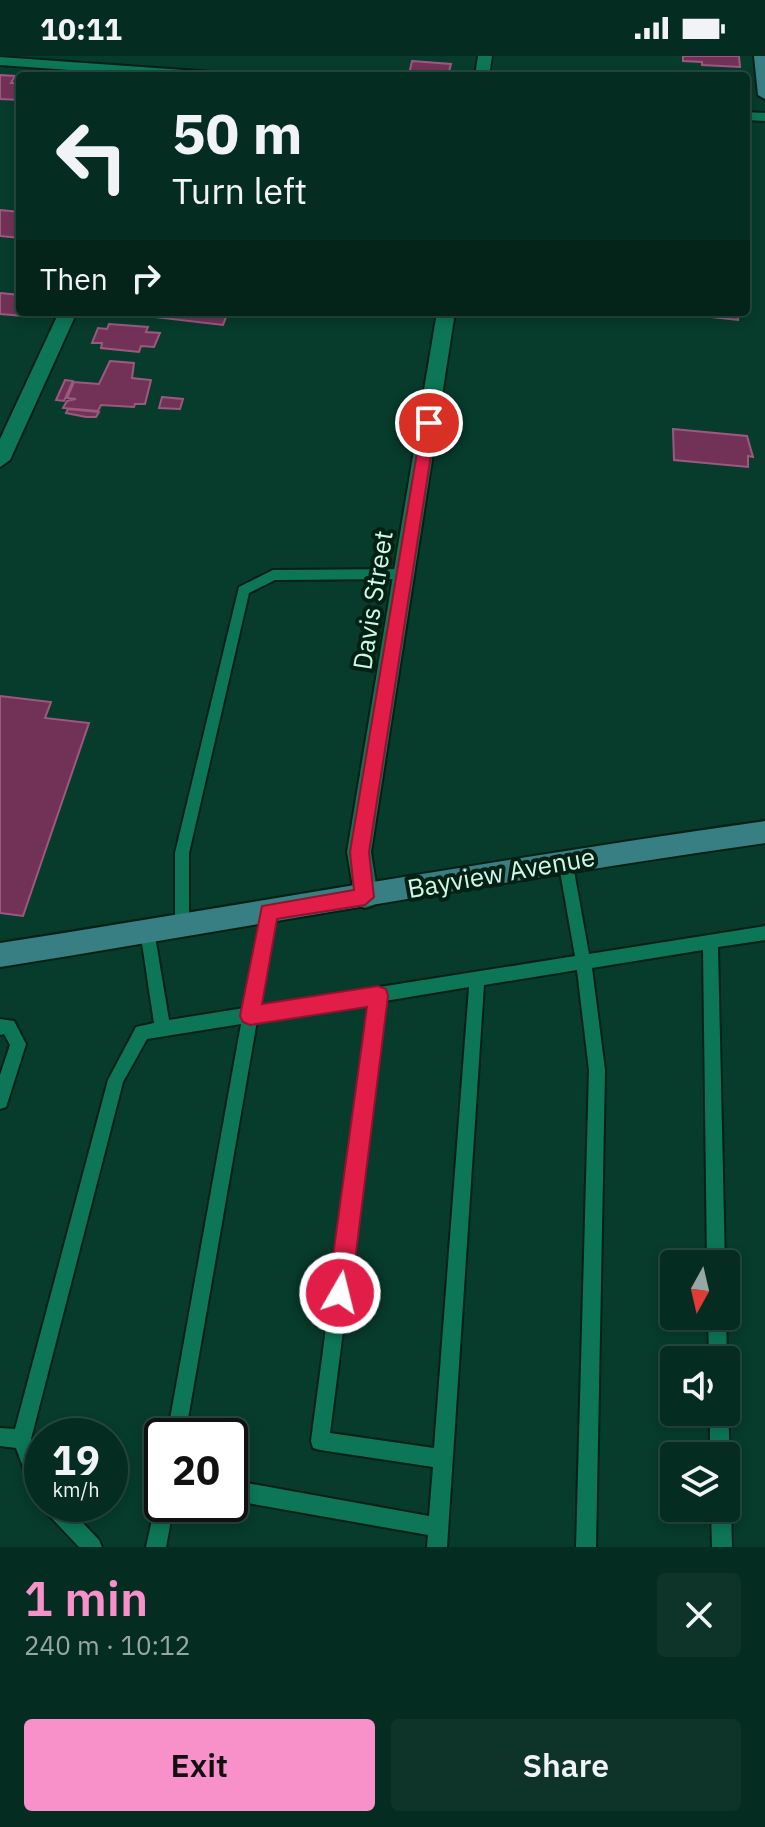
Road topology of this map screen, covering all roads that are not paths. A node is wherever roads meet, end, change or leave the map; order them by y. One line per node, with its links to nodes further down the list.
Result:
1 (761, 56): 4 (main road)
2 (0, 61): 3 (street)
3 (146, 72)
4 (765, 95)
5 (66, 316): 7 (street)
6 (445, 316): 8 (street, Davis Street)
7 (0, 460)
8 (404, 574): 11 (street, Davis Street); 13 (lane)
9 (765, 832): 10 (main road, Bayview Avenue)
10 (565, 860): 11 (main road, Bayview Avenue); 18 (lane)
11 (365, 897): 12 (main road, Bayview Avenue)
12 (269, 912): 13 (main road, Bayview Avenue); 21 (lane)
13 (182, 925): 14 (main road, Bayview Avenue)
14 (147, 930): 17 (main road, Bayview Avenue); 23 (lane)
15 (765, 933): 16 (lane)
16 (710, 943): 18 (lane); 25 (lane)
17 (0, 955)
18 (581, 964): 19 (lane); 38 (lane)
19 (477, 980): 20 (lane); 30 (lane)
20 (378, 996): 21 (lane); 30 (lane)
21 (250, 1016): 23 (lane); 26 (lane)
22 (0, 1027): 24 (lane)
23 (163, 1029): 28 (lane)
24 (0, 1101)
25 (716, 1250)
26 (179, 1418)
27 (0, 1437): 28 (lane)
28 (22, 1439): 29 (lane)
29 (24, 1444)
30 (444, 1459): 35 (lane)
31 (248, 1494): 35 (lane)
32 (69, 1522): 36 (lane)
33 (161, 1522): 37 (lane)
34 (721, 1522): 39 (lane)
35 (438, 1537)
36 (92, 1547)
37 (156, 1547)
38 (586, 1547)
39 (722, 1547)

